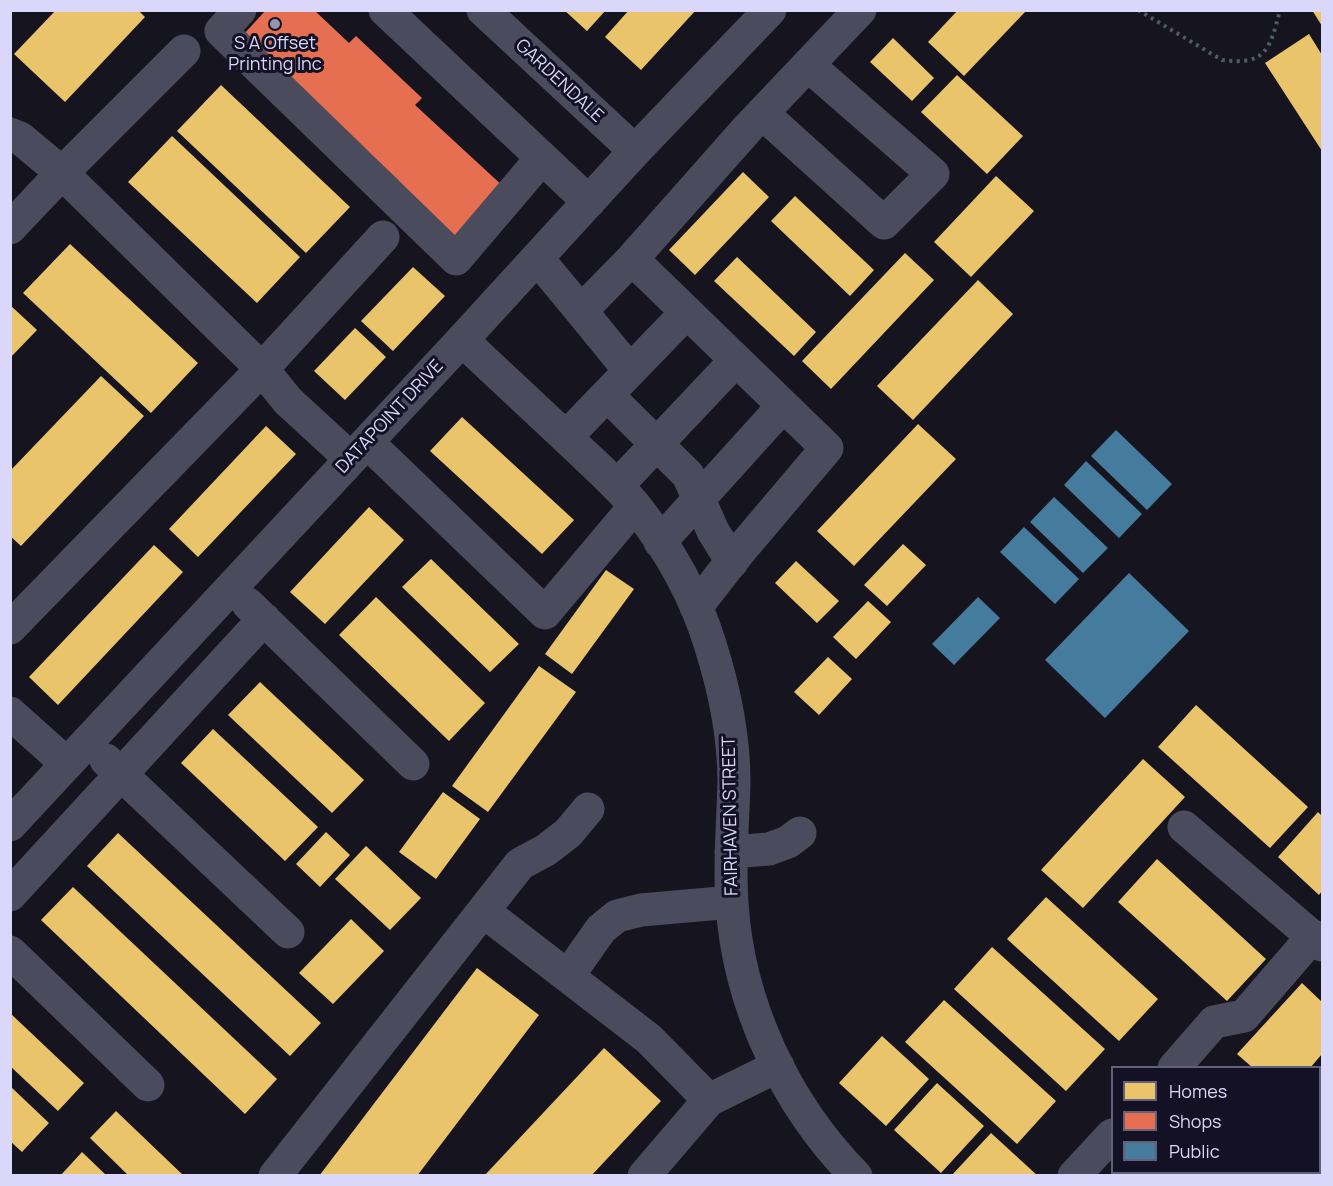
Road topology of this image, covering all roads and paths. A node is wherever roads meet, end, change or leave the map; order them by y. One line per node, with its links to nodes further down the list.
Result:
1 (240, 10): 13 (street)
2 (385, 10): 13 (street)
3 (483, 10): 12 (street, GARDENDALE)
4 (770, 10): 12 (street, DATAPOINT DRIVE)
5 (860, 10): 9 (street)
6 (1138, 10): 7 (path)
7 (1280, 10)
8 (184, 51): 14 (street)
9 (808, 65): 10 (street); 10 (street)
10 (762, 113): 19 (street)
11 (10, 134): 14 (street)
12 (635, 151): 15 (street, DATAPOINT DRIVE)
13 (542, 158): 15 (street)
14 (62, 174): 16 (street); 24 (street)
15 (589, 202): 18 (street, DATAPOINT DRIVE)
16 (10, 228)
17 (383, 237): 24 (street)
18 (537, 258): 20 (street); 22 (street, DATAPOINT DRIVE)
19 (632, 260): 20 (street); 21 (street)
20 (581, 311): 25 (street)
21 (687, 312): 23 (street); 25 (street)
22 (462, 340): 28 (street, FAIRHAVEN STREET); 30 (street, DATAPOINT DRIVE)
23 (736, 360): 27 (street); 29 (street)
24 (262, 369): 30 (street); 38 (street)
25 (630, 371): 26 (street)
26 (607, 395): 28 (street); 29 (street)
27 (783, 406): 32 (street); 34 (street)
28 (566, 437): 31 (street, FAIRHAVEN STREET)
29 (657, 444): 31 (street); 32 (street)
30 (359, 451): 31 (street); 35 (street, DATAPOINT DRIVE)
31 (626, 496): 33 (street, FAIRHAVEN STREET)
32 (699, 499): 33 (street); 34 (street)
33 (660, 542): 36 (street, FAIRHAVEN STREET)
34 (732, 562): 36 (street)
35 (232, 588): 37 (street); 40 (street, DATAPOINT DRIVE)
36 (696, 608): 47 (street, FAIRHAVEN STREET)
37 (264, 619): 41 (street); 42 (street)
38 (10, 628)
39 (10, 713): 40 (street)
40 (77, 753): 42 (street); 44 (street, DATAPOINT DRIVE)
41 (413, 764)
42 (121, 775): 48 (street); 51 (street)
43 (588, 809): 50 (street)
44 (10, 825)
45 (1184, 827): 52 (street)
46 (800, 833): 47 (street)
47 (731, 852): 49 (street, FAIRHAVEN STREET)
48 (10, 896)
49 (732, 902): 54 (street); 55 (street, FAIRHAVEN STREET)
50 (495, 920): 54 (street); 60 (street)
51 (288, 932)
52 (1318, 941): 56 (street)
53 (10, 952): 57 (street)
54 (568, 976): 58 (street)
55 (778, 1066): 58 (street); 62 (street, FAIRHAVEN STREET)
56 (1176, 1066)
57 (148, 1085)
58 (709, 1100): 61 (street)
59 (1111, 1137): 63 (street)
60 (275, 1176)
61 (644, 1176)
62 (856, 1176)
63 (1074, 1176)

